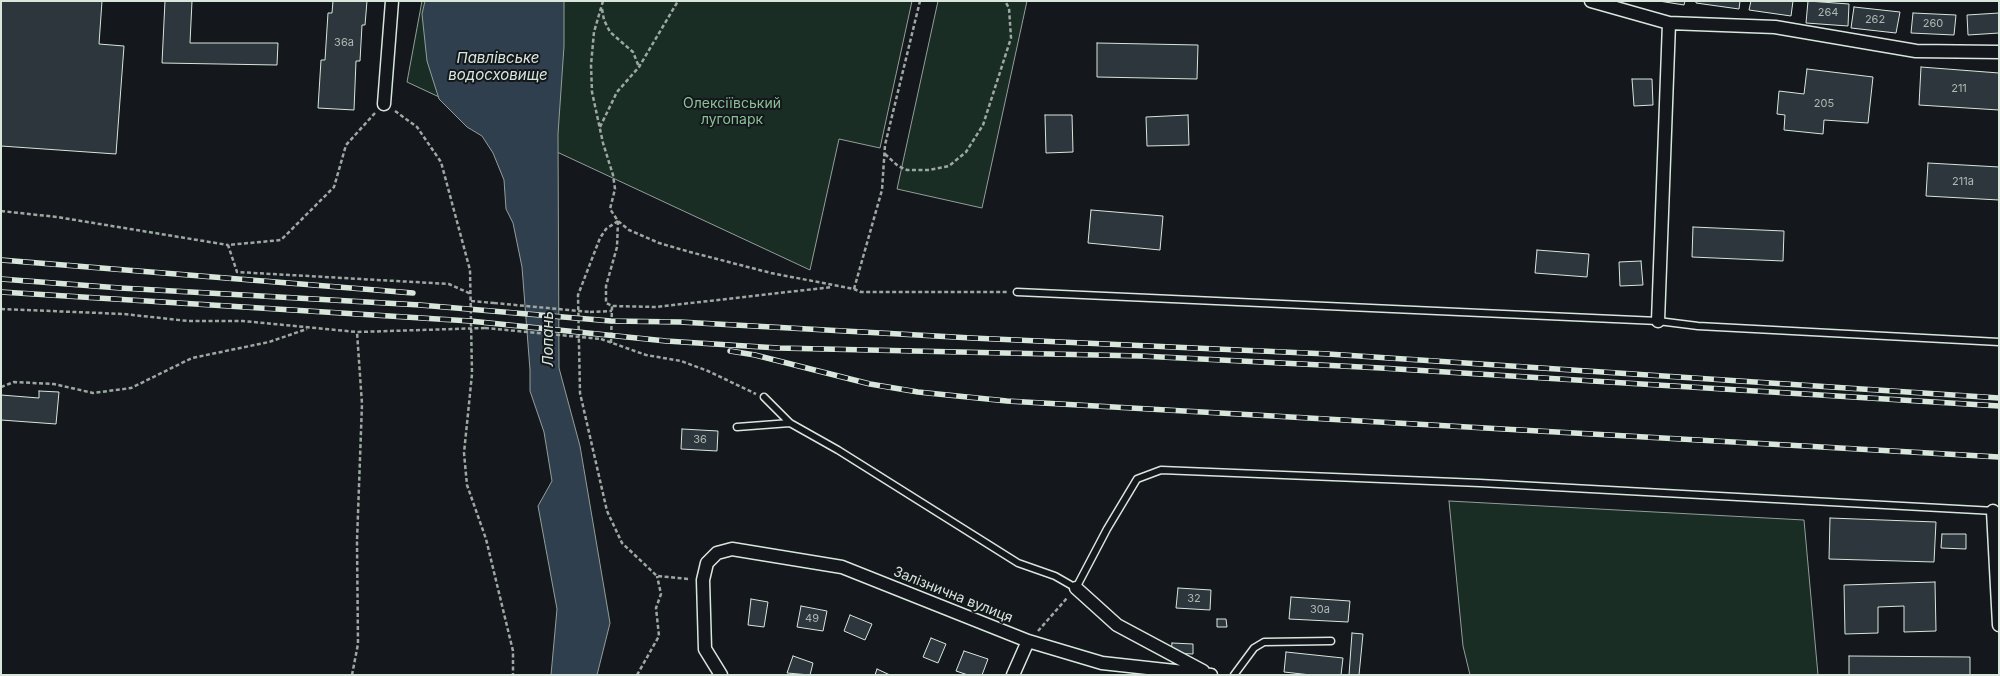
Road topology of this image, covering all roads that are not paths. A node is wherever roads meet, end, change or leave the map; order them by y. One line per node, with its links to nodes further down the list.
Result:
1 (392, 1): 6 (street)
2 (1591, 1): 3 (street)
3 (1630, 6): 4 (street)
4 (1669, 23): 5 (street); 8 (street)
5 (1999, 52)
6 (384, 104)
7 (1017, 292): 8 (lane)
8 (1658, 321): 9 (lane)
9 (1999, 342)
10 (764, 397): 11 (lane)
11 (790, 423): 12 (lane); 14 (lane)
12 (737, 427)
13 (1996, 511): 14 (lane); 15 (street)
14 (1076, 588): 20 (street)
15 (1999, 625)
16 (1331, 640): 21 (lane)
17 (1028, 641): 18 (street, Залізнична вулиця); 19 (street); 20 (street, Залізнична вулиця)
18 (720, 675)
19 (1013, 675)
20 (1211, 675)
21 (1234, 675)

